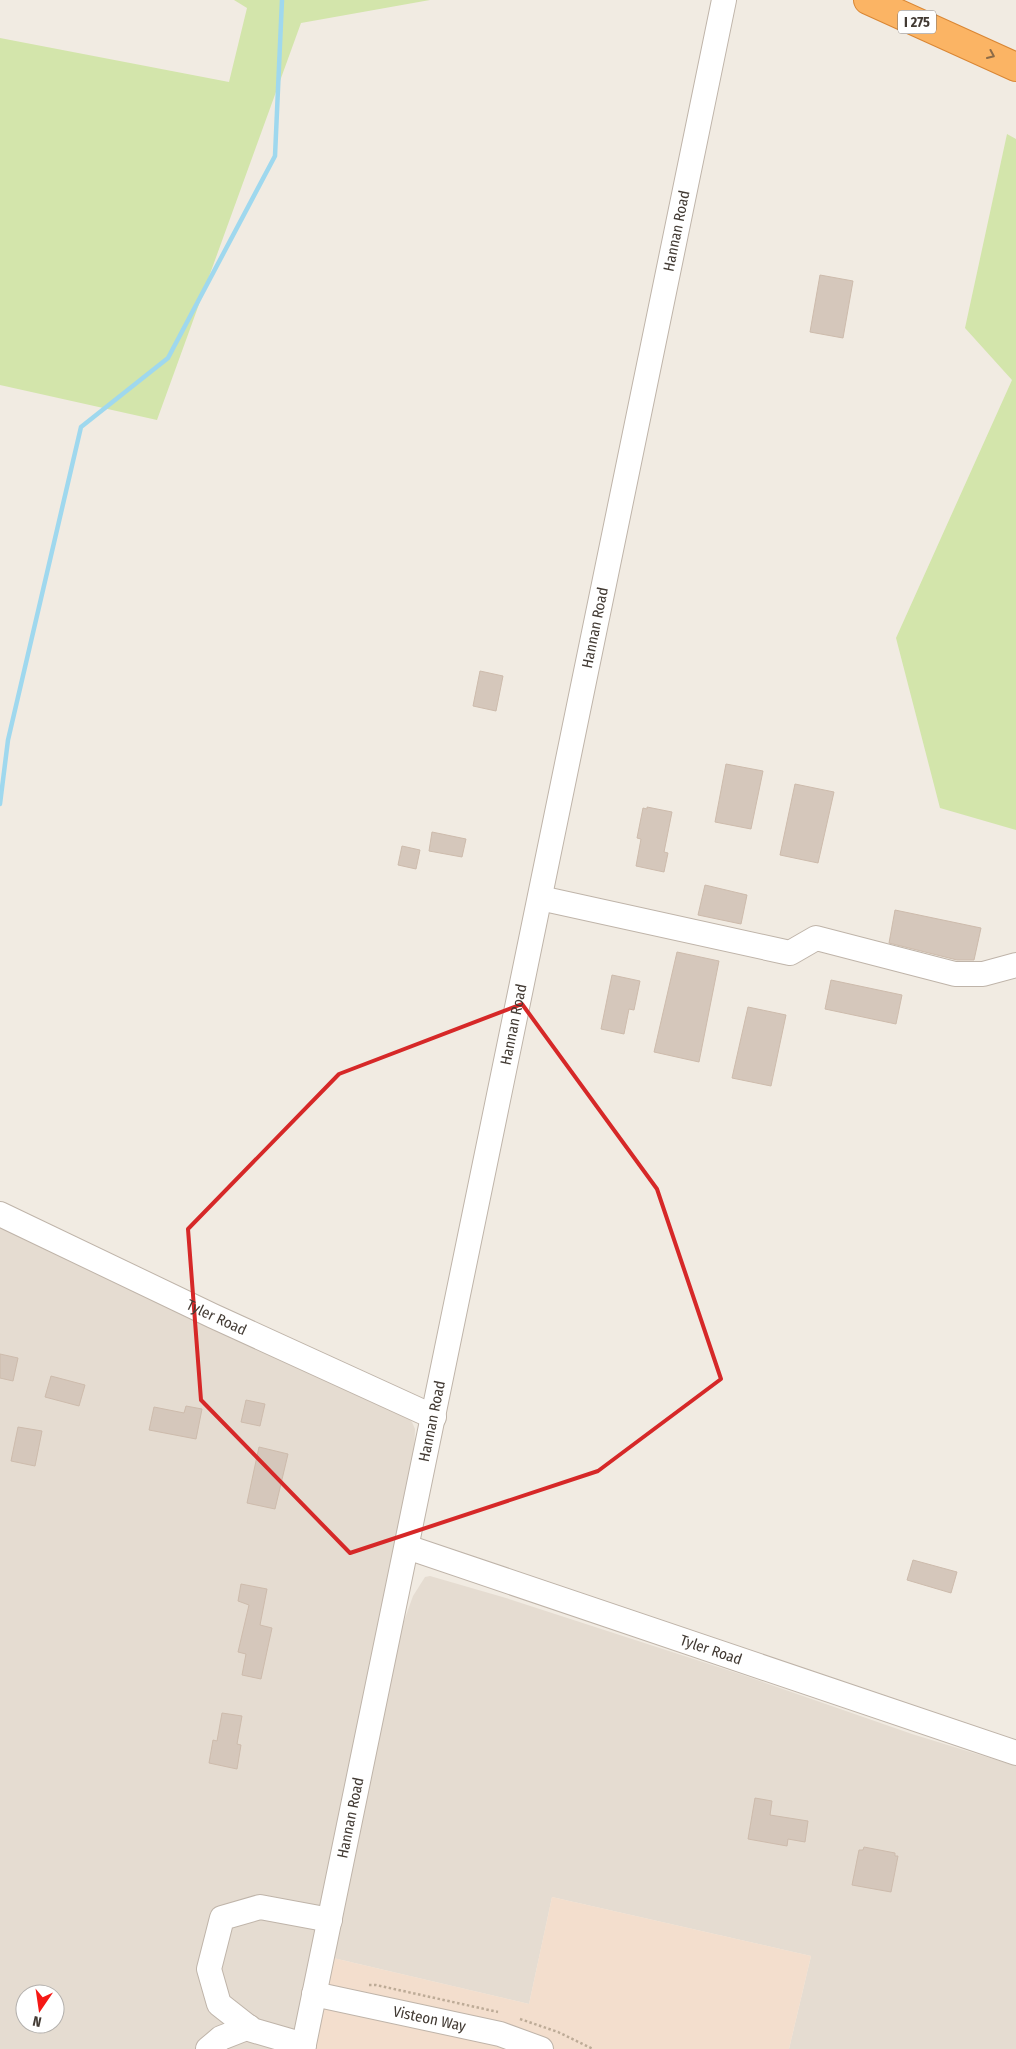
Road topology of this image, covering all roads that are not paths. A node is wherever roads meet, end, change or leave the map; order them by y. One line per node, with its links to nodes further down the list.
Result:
1 (724, 0): 4 (street, Hannan Road)
2 (868, 0): 3 (highway, I 275, one-way to 3)
3 (1016, 66)
4 (540, 898): 5 (street); 7 (street, Hannan Road)
5 (1016, 965)
6 (0, 1214): 7 (street, Tyler Road)
7 (434, 1417): 8 (street, Hannan Road)
8 (407, 1546): 9 (street, Tyler Road); 10 (street, Hannan Road)
9 (1016, 1753)
10 (330, 1920): 11 (street, Hannan Road); 12 (street)
11 (314, 1994): 13 (street, Hannan Road); 15 (street, Visteon Way)
12 (249, 2027): 13 (street); 14 (street)
13 (304, 2047)
14 (208, 2049)
15 (541, 2049)

